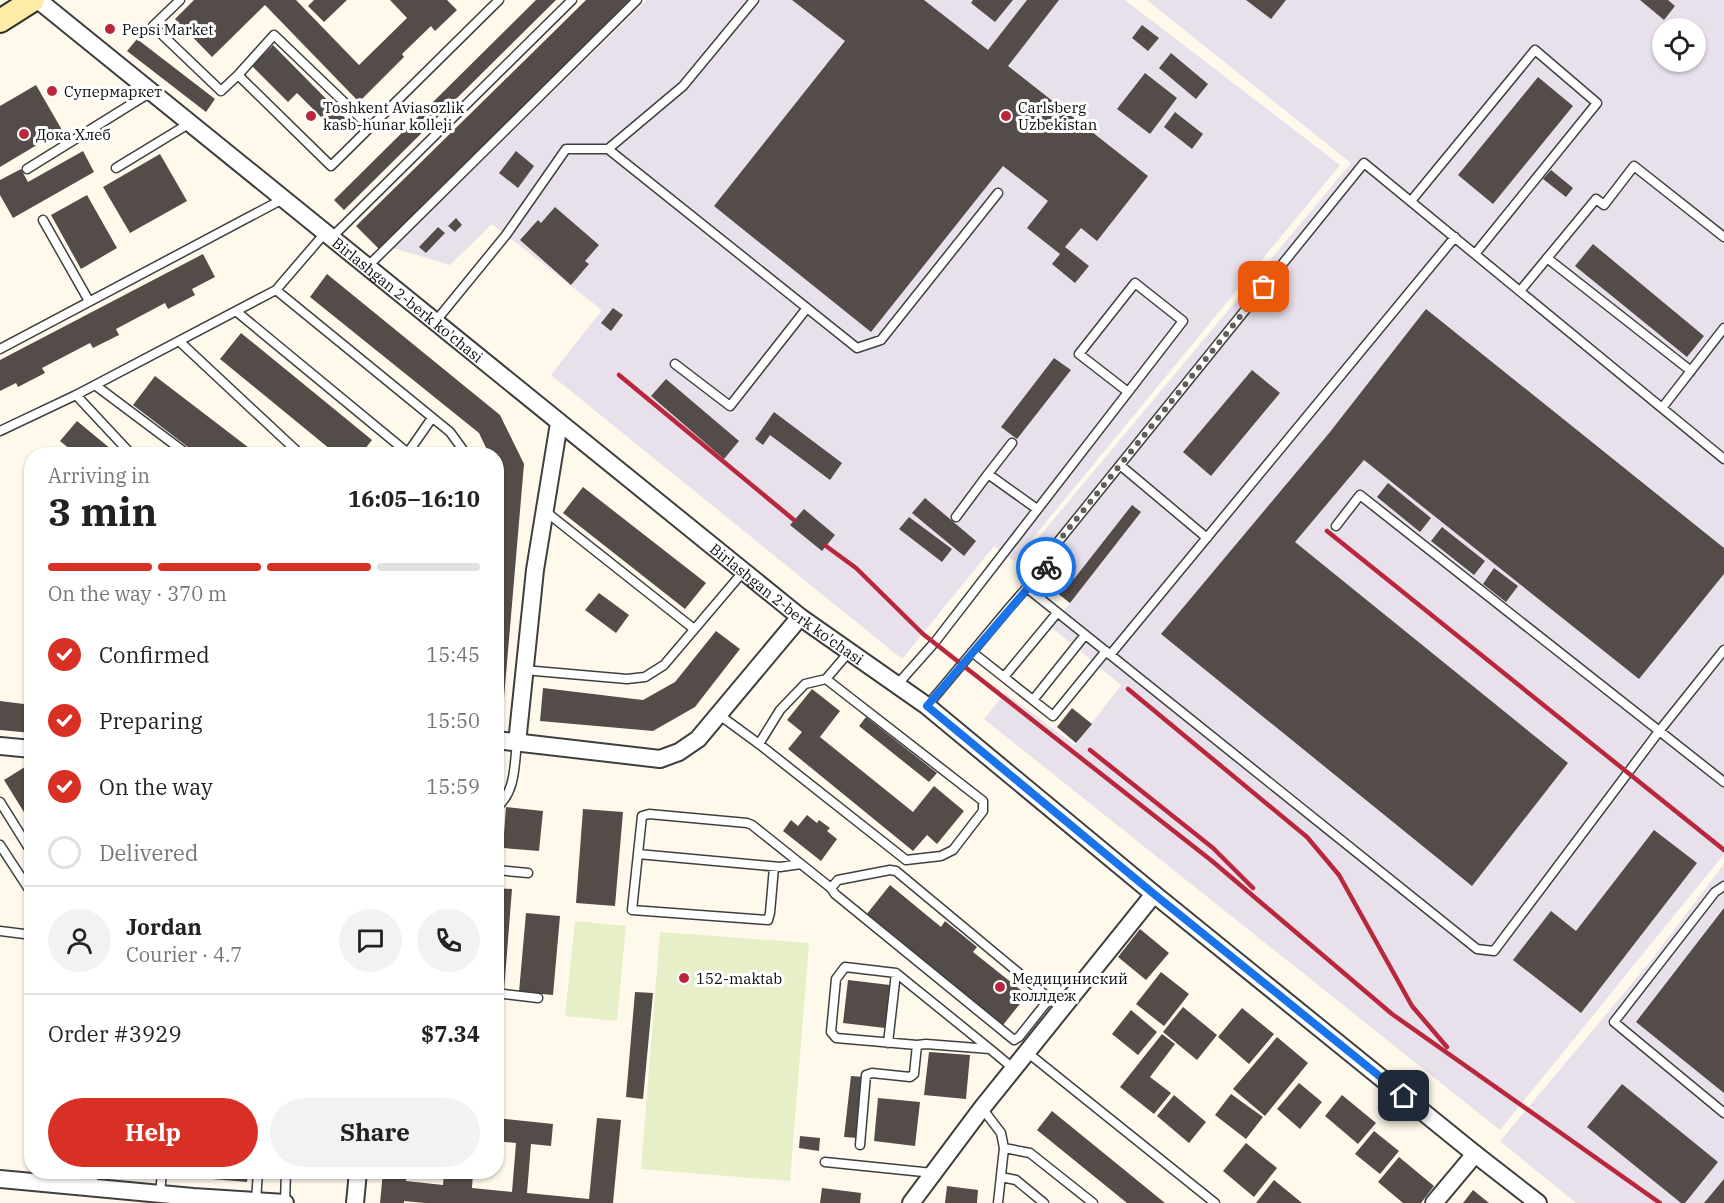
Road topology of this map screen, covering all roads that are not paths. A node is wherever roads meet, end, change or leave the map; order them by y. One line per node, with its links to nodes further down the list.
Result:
1 (33, 0): 8 (main road)
2 (38, 0): 10 (street, Birlashgan 2-berk ko'chasi)
3 (180, 0): 9 (lane)
4 (499, 0): 12 (lane)
5 (572, 0): 20 (lane)
6 (637, 0): 25 (lane)
7 (754, 0): 13 (lane)
8 (0, 21)
9 (238, 75): 12 (lane); 12 (lane)
10 (151, 92): 11 (street, Birlashgan 2-berk ko'chasi); 15 (lane)
11 (190, 123): 14 (lane); 17 (street, Birlashgan 2-berk ko'chasi)
12 (370, 127)
13 (608, 149): 29 (lane); 31 (lane)
14 (116, 168)
15 (27, 169)
16 (998, 193): 29 (lane)
17 (283, 199): 20 (street, Birlashgan 2-berk ko'chasi); 28 (lane)
18 (1411, 201): 21 (lane); 23 (lane); 52 (lane)
19 (43, 220): 28 (lane)
20 (328, 235): 25 (street, Birlashgan 2-berk ko'chasi); 26 (lane)
21 (1455, 237): 23 (lane); 58 (lane)
22 (1724, 237): 24 (lane)
23 (1475, 254): 27 (lane)
24 (1548, 258): 27 (lane); 36 (lane)
25 (367, 267): 31 (street, Birlashgan 2-berk ko'chasi)
26 (276, 291): 30 (lane); 41 (lane)
27 (1520, 291): 40 (lane)
28 (89, 302): 34 (lane)
29 (807, 308): 35 (lane)
30 (237, 312): 33 (lane); 48 (lane)
31 (435, 322): 42 (street, Birlashgan 2-berk ko'chasi)
32 (1724, 328): 36 (lane)
33 (179, 341): 37 (lane); 47 (lane)
34 (0, 349)
35 (675, 364)
36 (1691, 371): 40 (lane)
37 (95, 385): 39 (lane); 46 (lane)
38 (1128, 392): 38 (lane); 54 (lane)
39 (76, 395): 43 (lane); 45 (lane)
40 (1662, 408): 51 (lane)
41 (432, 418): 49 (lane); 50 (lane)
42 (559, 423): 55 (street); 59 (street, Birlashgan 2-berk ko'chasi)
43 (0, 431)
44 (1012, 443): 53 (lane)
45 (124, 447)
46 (178, 447)
47 (293, 447)
48 (399, 447)
49 (412, 447)
50 (461, 447)
51 (1724, 459)
52 (1120, 465): 58 (lane); 60 (lane)
53 (988, 474): 54 (lane); 56 (lane)
54 (1037, 509): 72 (lane)
55 (545, 511): 63 (lane); 69 (street)
56 (956, 517)
57 (1336, 526): 76 (lane)
58 (1207, 538): 68 (lane)
59 (743, 572): 62 (street, Birlashgan 2-berk ko'chasi); 63 (lane)
60 (1027, 588): 61 (lane); 67 (lane)
61 (1057, 613): 64 (lane); 70 (lane)
62 (800, 617): 66 (street, Birlashgan 2-berk ko'chasi); 75 (street)
63 (694, 629): 69 (lane)
64 (1085, 635): 68 (lane); 73 (lane)
65 (1724, 650): 76 (lane)
66 (849, 652): 71 (lane); 72 (street, Birlashgan 2-berk ko'chasi)
67 (972, 652): 70 (lane); 74 (lane)
68 (1108, 653): 73 (lane); 76 (lane)
69 (524, 670): 78 (street)
70 (1004, 677): 73 (lane)
71 (826, 679): 79 (lane); 79 (lane)
72 (896, 686): 74 (street, Birlashgan 2-berk ko'chasi)
73 (1033, 700)
74 (927, 706): 95 (street, Birlashgan 2-berk ko'chasi)
75 (718, 714): 78 (street); 79 (lane)
76 (1660, 730): 82 (lane)
77 (504, 741): 78 (street)
78 (517, 743): 83 (lane)
79 (759, 744)
80 (0, 746): 81 (street)
81 (24, 749)
82 (1724, 782)
83 (504, 800)
84 (0, 802): 85 (lane)
85 (24, 840)
86 (0, 846): 92 (lane)
87 (638, 854): 88 (lane); 89 (lane); 89 (lane)
88 (801, 864): 89 (lane); 94 (lane)
89 (774, 867)
90 (504, 871): 91 (lane)
91 (528, 873)
92 (24, 882)
93 (1724, 886): 108 (lane)
94 (831, 888): 101 (lane); 101 (lane)
95 (1154, 894): 101 (street); 111 (street, Birlashgan 2-berk ko'chasi)
96 (0, 932): 97 (lane)
97 (24, 934)
98 (896, 974): 102 (lane); 102 (lane); 104 (lane)
99 (504, 994): 100 (lane)
100 (538, 998)
101 (1056, 1004): 105 (street)
102 (888, 1043): 103 (lane)
103 (917, 1046): 104 (lane); 109 (lane)
104 (990, 1049): 106 (lane)
105 (1028, 1053): 106 (street); 129 (lane)
106 (1014, 1069): 107 (street)
107 (982, 1108): 110 (lane); 113 (street)
108 (1724, 1113)
109 (860, 1145)
110 (1004, 1148): 114 (lane); 128 (lane)
111 (1475, 1154): 130 (street); 131 (street, Birlashgan 2-berk ko'chasi)
112 (825, 1162): 113 (lane)
113 (934, 1173): 125 (street)
114 (1001, 1178): 126 (lane); 127 (lane)
115 (0, 1179): 120 (street)
116 (161, 1179): 121 (lane)
117 (258, 1179): 122 (lane)
118 (286, 1179): 123 (lane)
119 (357, 1179): 124 (street)
120 (93, 1180): 121 (street)
121 (160, 1194): 122 (street)
122 (256, 1201): 123 (street)
123 (285, 1203)
124 (355, 1203)
125 (911, 1203)
126 (998, 1203)
127 (1044, 1203)
128 (1093, 1203)
129 (1215, 1203)
130 (1434, 1203)
131 (1539, 1203)

